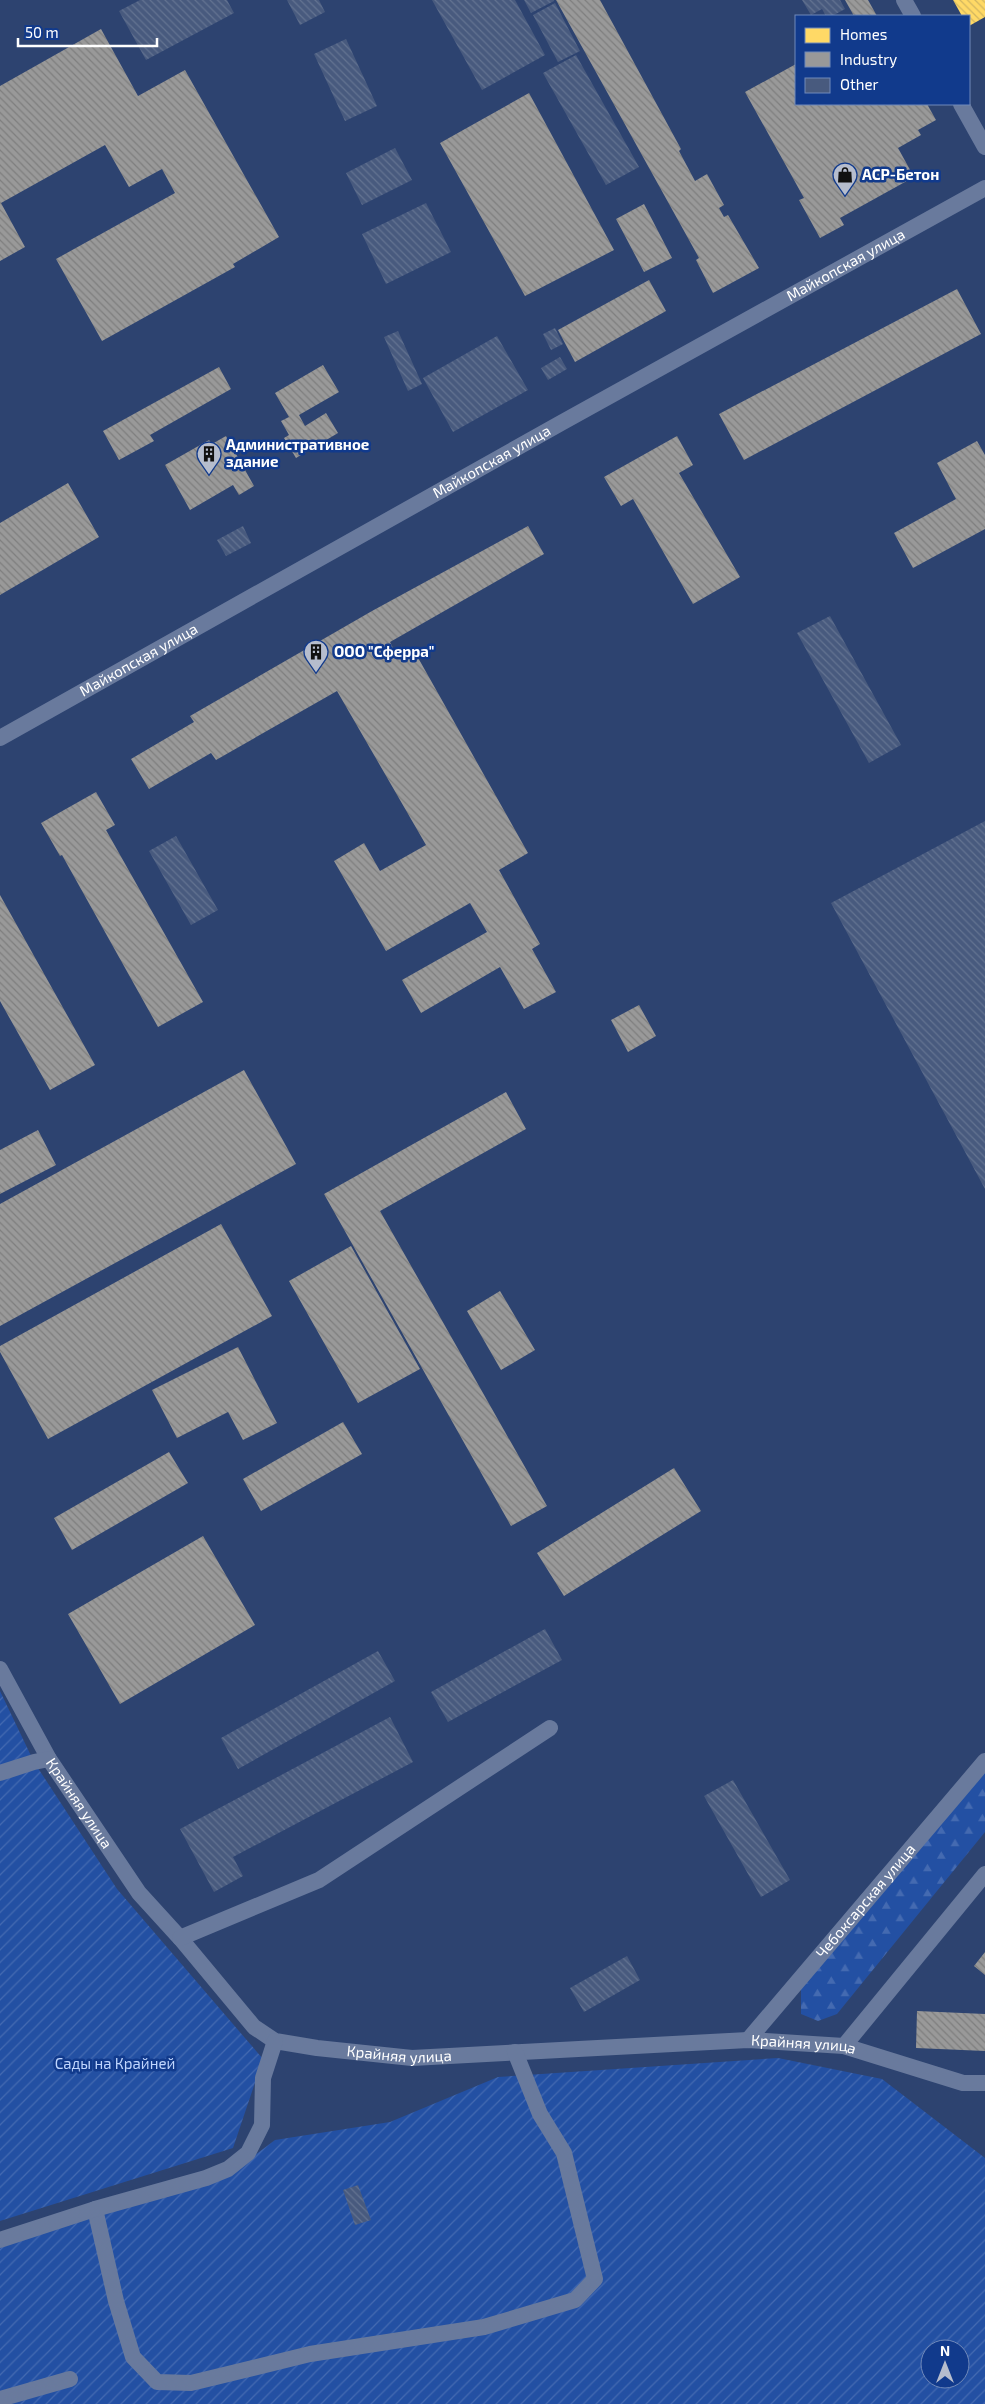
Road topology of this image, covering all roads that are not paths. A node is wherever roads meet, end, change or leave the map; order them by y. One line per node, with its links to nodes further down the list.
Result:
1 (904, 0): 2 (street)
2 (912, 15)
3 (962, 105): 4 (street)
4 (985, 148)
5 (985, 188): 6 (street, Майкопская улица)
6 (0, 738)
7 (0, 1669): 9 (street, Крайняя улица)
8 (550, 1728): 13 (street)
9 (49, 1759): 11 (street); 13 (street, Крайняя улица)
10 (985, 1762): 14 (street, Чебоксарская улица)
11 (0, 1774)
12 (985, 1874): 16 (street)
13 (180, 1938): 15 (street, Крайняя улица)
14 (748, 2040): 16 (street, Крайняя улица); 17 (street, Крайняя улица)
15 (275, 2041): 17 (street, Крайняя улица); 19 (street)
16 (844, 2046): 18 (street, Крайняя улица)
17 (515, 2052): 19 (street)
18 (985, 2083)
19 (95, 2209): 20 (street)
20 (0, 2240)
21 (70, 2379): 22 (street)
22 (0, 2400)

